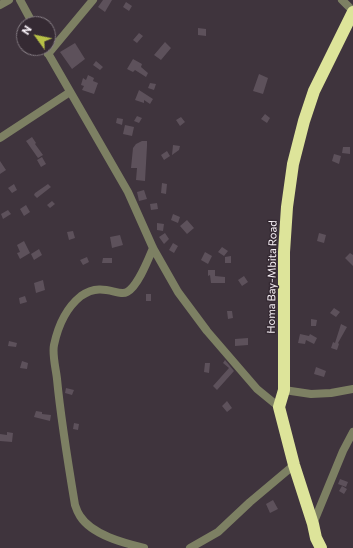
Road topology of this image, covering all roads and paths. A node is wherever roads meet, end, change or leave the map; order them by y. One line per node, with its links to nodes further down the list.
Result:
1 (9, 0): 5 (street)
2 (20, 0): 7 (street)
3 (94, 0): 8 (street)
4 (342, 0): 6 (street)
5 (0, 5)
6 (353, 11): 14 (highway, Homa Bay-Mbita Road)
7 (28, 16)
8 (56, 41)
9 (50, 56): 10 (street)
10 (70, 92): 11 (street); 12 (street)
11 (0, 138)
12 (154, 248): 15 (street); 20 (street)
13 (353, 389): 14 (street)
14 (284, 390): 15 (highway, Homa Bay-Mbita Road)
15 (279, 407): 17 (highway)
16 (353, 432): 18 (street)
17 (294, 465): 18 (highway); 21 (street)
18 (313, 524): 19 (highway)
19 (316, 545)
20 (144, 548)
21 (190, 548)

